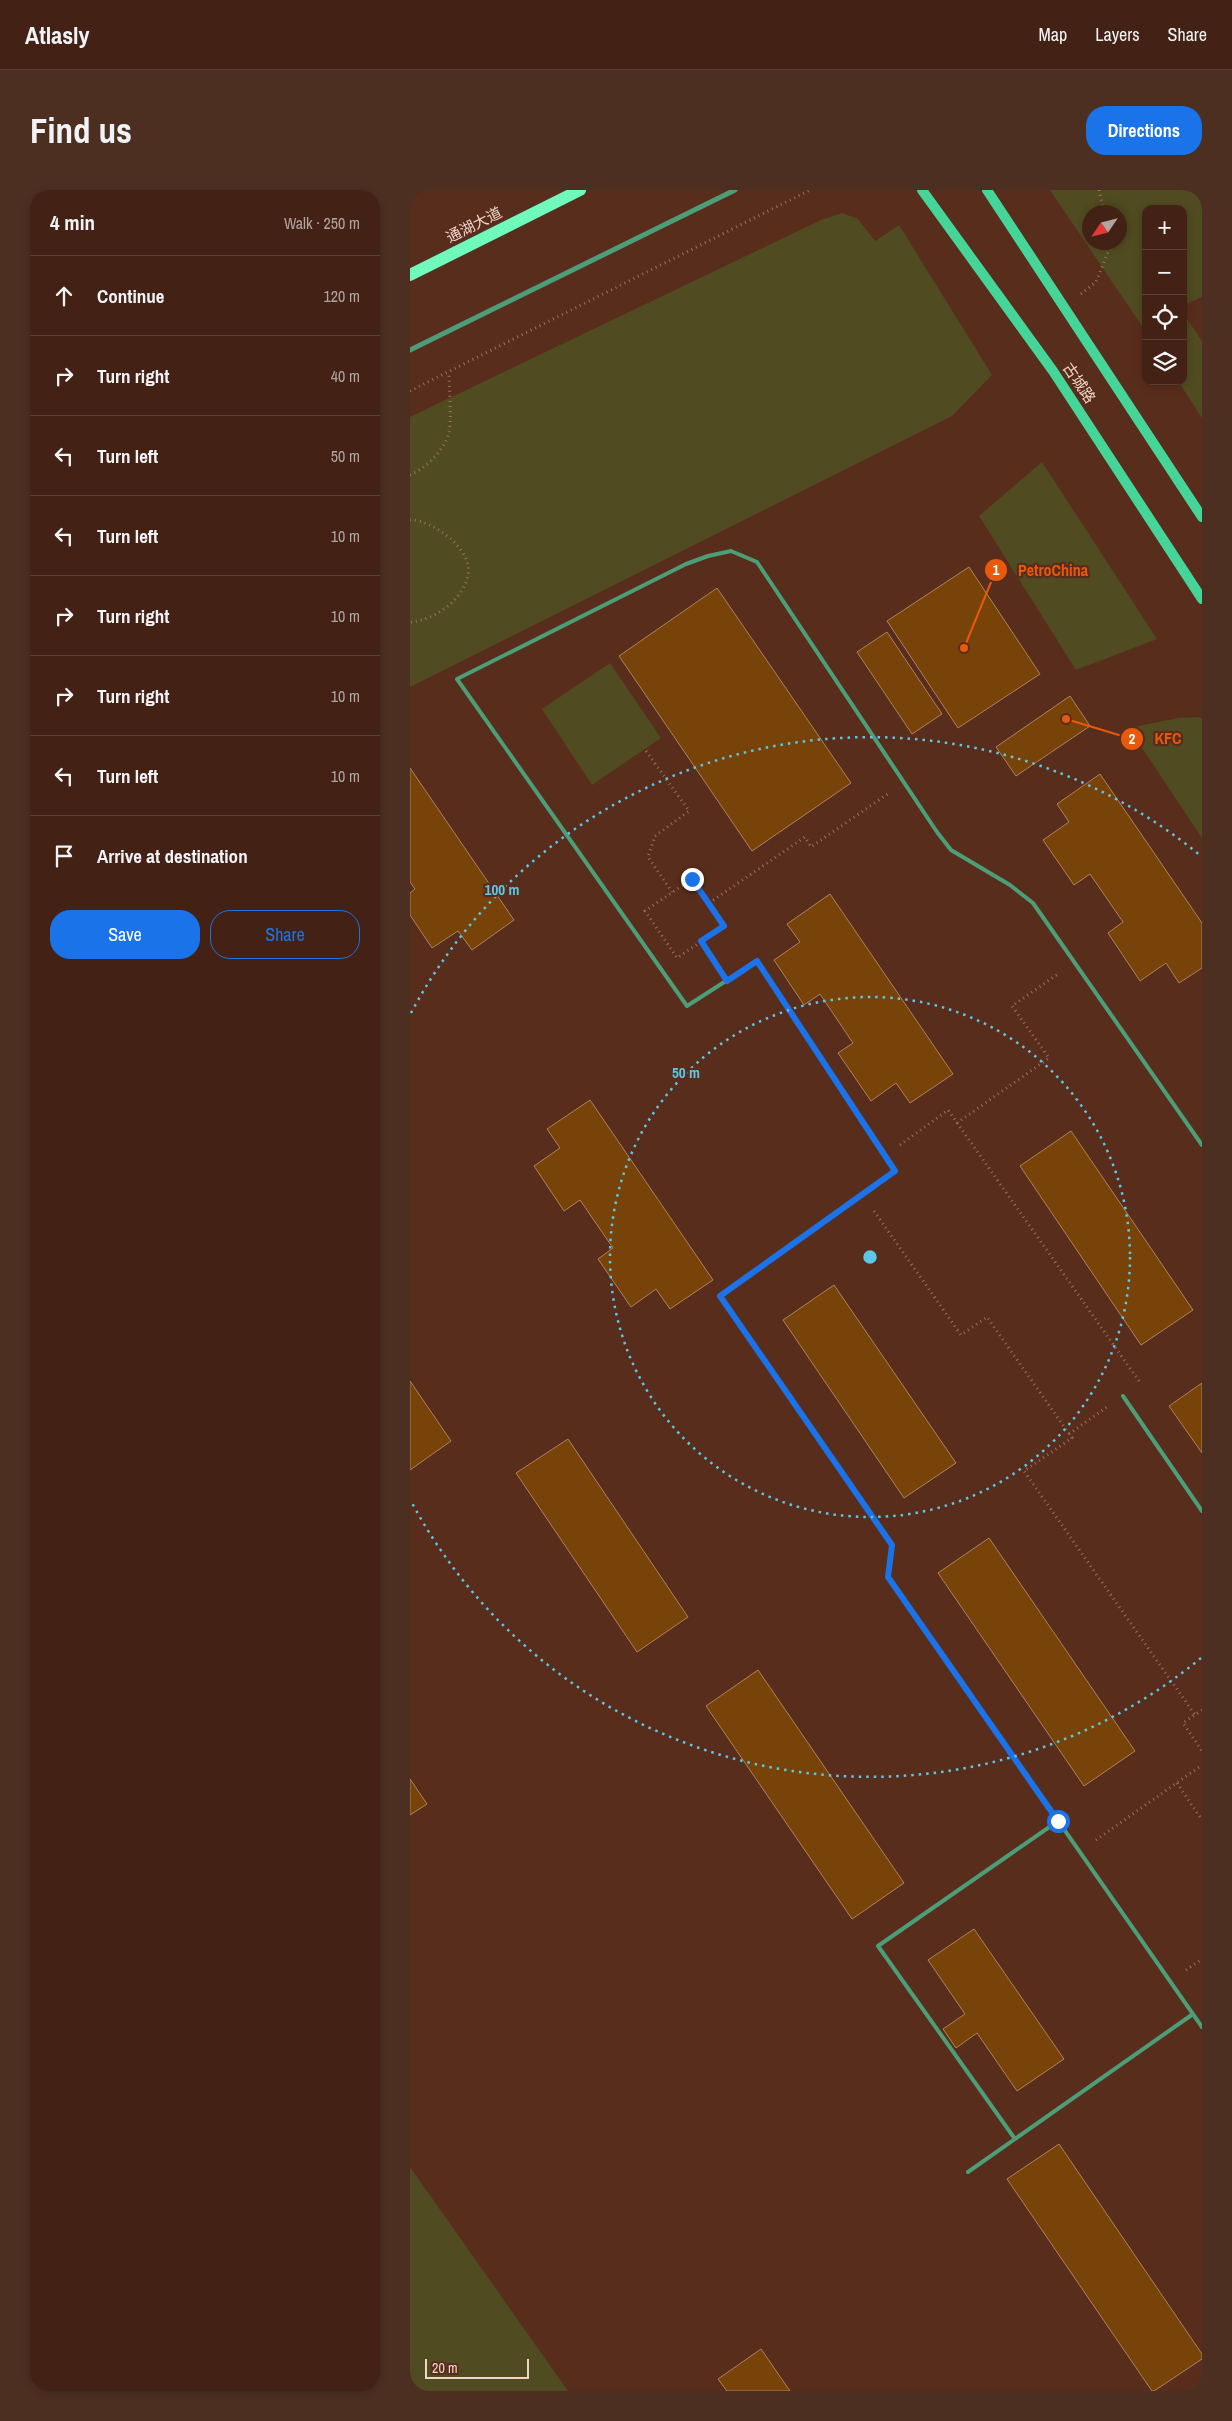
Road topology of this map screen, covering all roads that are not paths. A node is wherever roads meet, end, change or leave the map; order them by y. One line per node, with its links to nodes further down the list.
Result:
1 (580, 190): 5 (main road, 通湖大道)
2 (735, 190): 6 (street)
3 (922, 190): 8 (main road, 古城路)
4 (987, 190): 7 (main road, 古城路)
5 (410, 275)
6 (410, 350)
7 (1202, 517)
8 (1202, 599)
9 (1202, 1145): 12 (lane)
10 (1123, 1396): 11 (lane)
11 (1202, 1511)
12 (1058, 1821): 13 (lane); 15 (lane)
13 (1193, 2014): 14 (lane); 15 (lane)
14 (1202, 2027)
15 (1015, 2139): 16 (lane)
16 (968, 2172)

